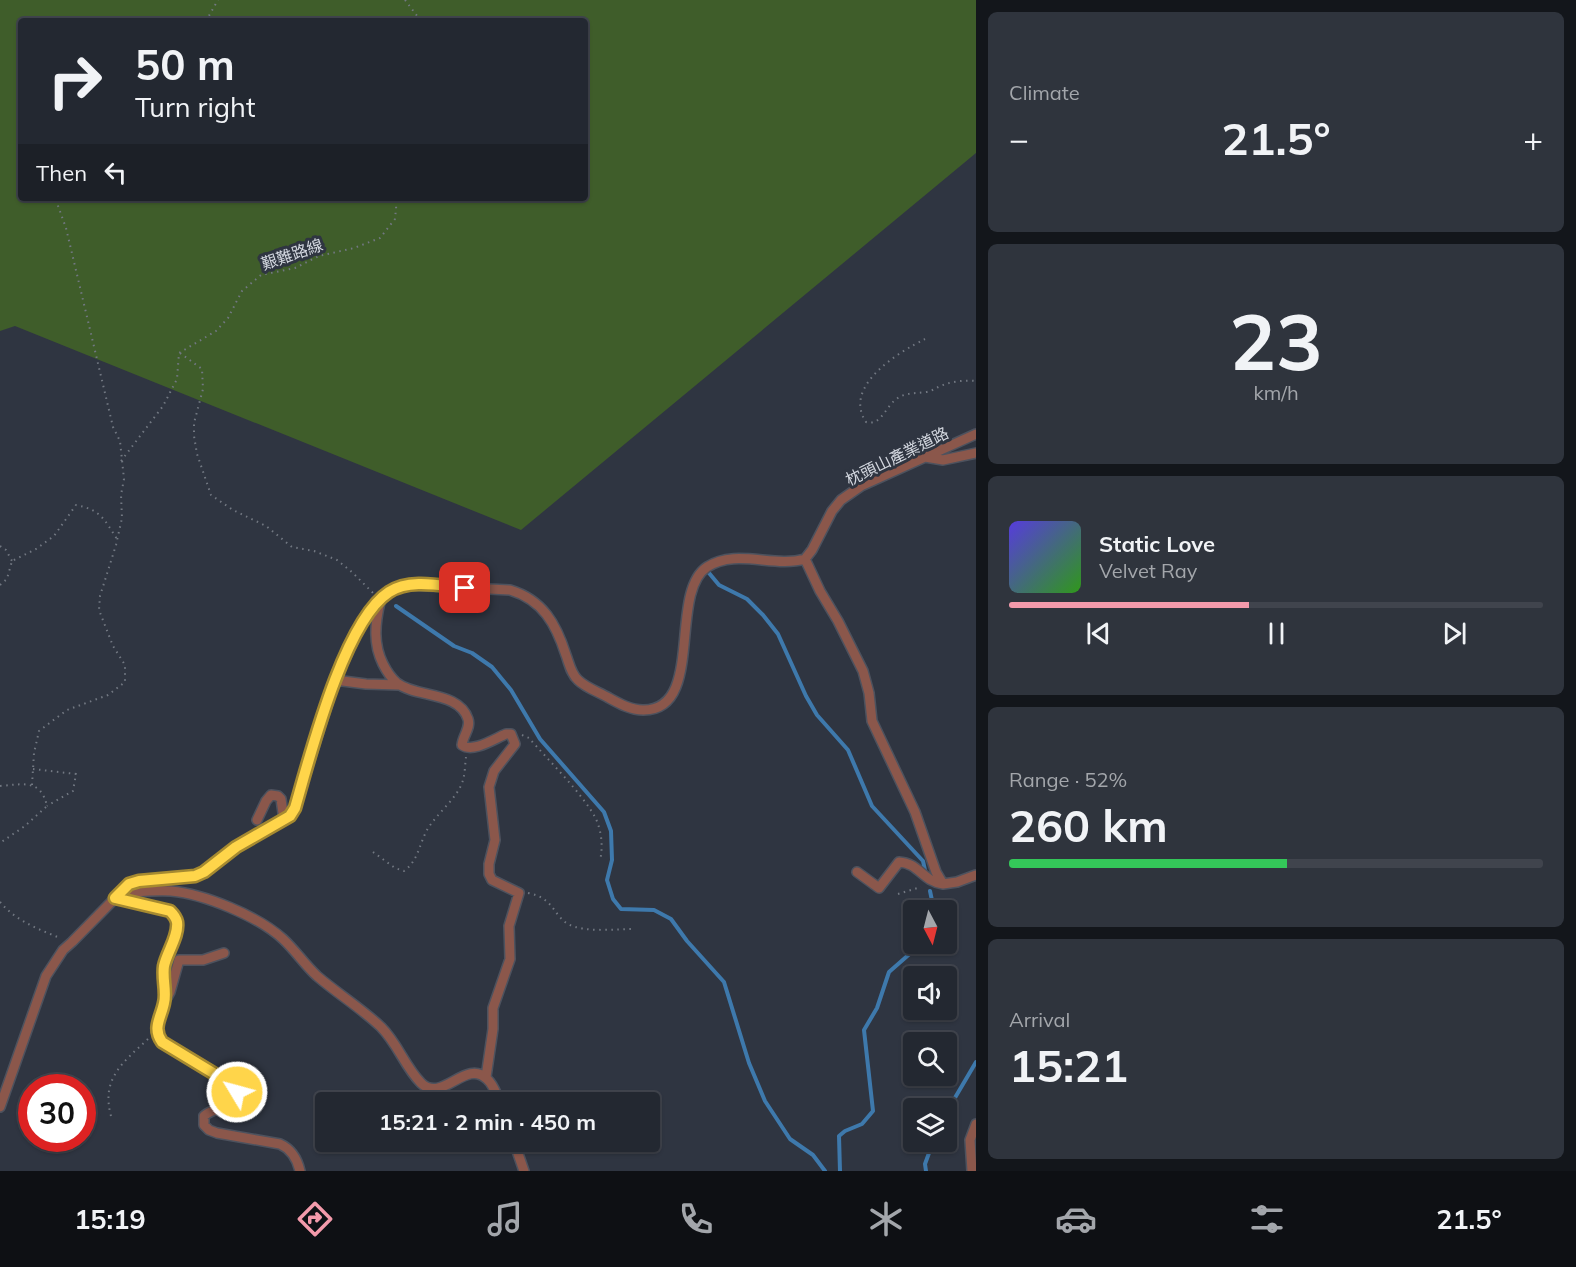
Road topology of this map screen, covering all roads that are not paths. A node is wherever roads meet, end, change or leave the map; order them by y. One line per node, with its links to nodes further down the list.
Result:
1 (976, 434): 3 (street, 枕頭山產業道路)
2 (976, 453): 3 (street)
3 (925, 457): 4 (street, 枕頭山產業道路)
4 (805, 558): 5 (street); 12 (street)
5 (380, 601): 6 (street); 7 (street)
6 (334, 680): 7 (street); 9 (street)
7 (399, 685): 16 (street)
8 (257, 820): 9 (street)
9 (284, 820): 13 (street)
10 (857, 872): 12 (street)
11 (976, 875): 12 (street)
12 (943, 884)
13 (118, 896): 15 (street); 16 (street); 18 (street)
14 (224, 953): 15 (street)
15 (165, 1001): 21 (street)
16 (486, 1077): 17 (street)
17 (496, 1092)
18 (0, 1107)
19 (976, 1124): 23 (street)
20 (517, 1152): 22 (street)
21 (300, 1171)
22 (524, 1171)
23 (972, 1171)

